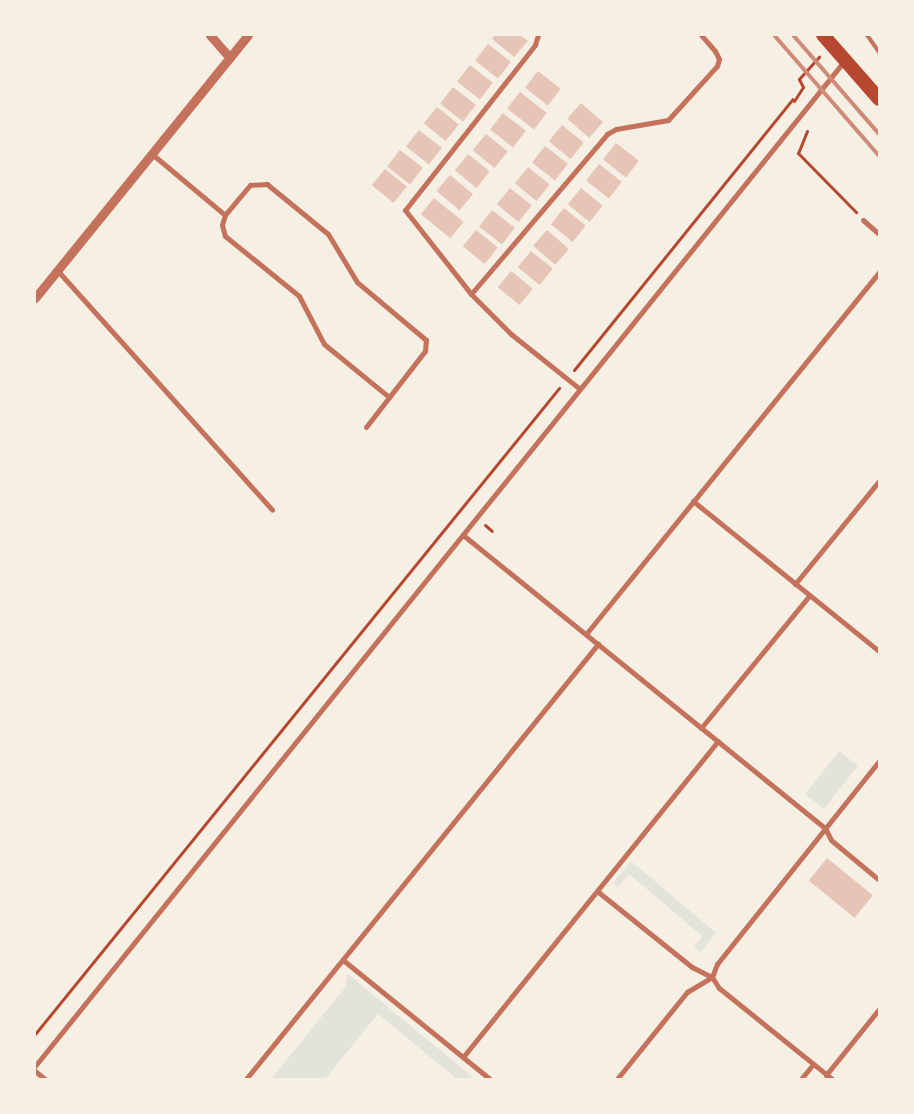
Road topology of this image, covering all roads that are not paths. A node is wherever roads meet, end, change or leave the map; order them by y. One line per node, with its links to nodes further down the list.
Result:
1 (210, 35): 8 (street)
2 (248, 35): 8 (street)
3 (538, 35): 17 (street)
4 (701, 35): 17 (street)
5 (823, 35): 9 (highway)
6 (867, 35): 7 (lane)
7 (879, 52)
8 (230, 58): 11 (street)
9 (845, 60): 10 (highway); 19 (street)
10 (879, 98)
11 (152, 154): 12 (street); 15 (street)
12 (225, 215): 20 (street); 20 (street)
13 (863, 220): 14 (street)
14 (879, 234)
15 (57, 270): 18 (street); 24 (street)
16 (879, 272): 23 (street)
17 (471, 294): 19 (street)
18 (35, 298)
19 (580, 389): 25 (street)
20 (389, 397): 21 (street)
21 (366, 426)
22 (879, 481): 26 (street)
23 (693, 501): 26 (street); 28 (street)
24 (272, 510)
25 (463, 535): 28 (street); 42 (street)
26 (795, 584): 27 (street)
27 (809, 596): 30 (street); 31 (street)
28 (586, 634): 29 (street)
29 (598, 644): 31 (street); 37 (street)
30 (879, 651)
31 (701, 728): 32 (street)
32 (718, 741): 34 (street); 36 (street)
33 (879, 761): 34 (street)
34 (825, 828): 35 (street); 38 (street)
35 (879, 880)
36 (597, 891): 38 (street); 40 (street)
37 (342, 960): 40 (street); 46 (street)
38 (712, 977): 41 (street); 48 (street)
39 (879, 1010): 44 (street)
40 (463, 1057): 47 (street)
41 (813, 1064): 44 (street); 49 (street)
42 (35, 1066)
43 (35, 1071): 45 (street)
44 (826, 1075): 50 (street)
45 (45, 1079)
46 (246, 1079)
47 (490, 1079)
48 (617, 1079)
49 (801, 1079)
50 (832, 1079)

